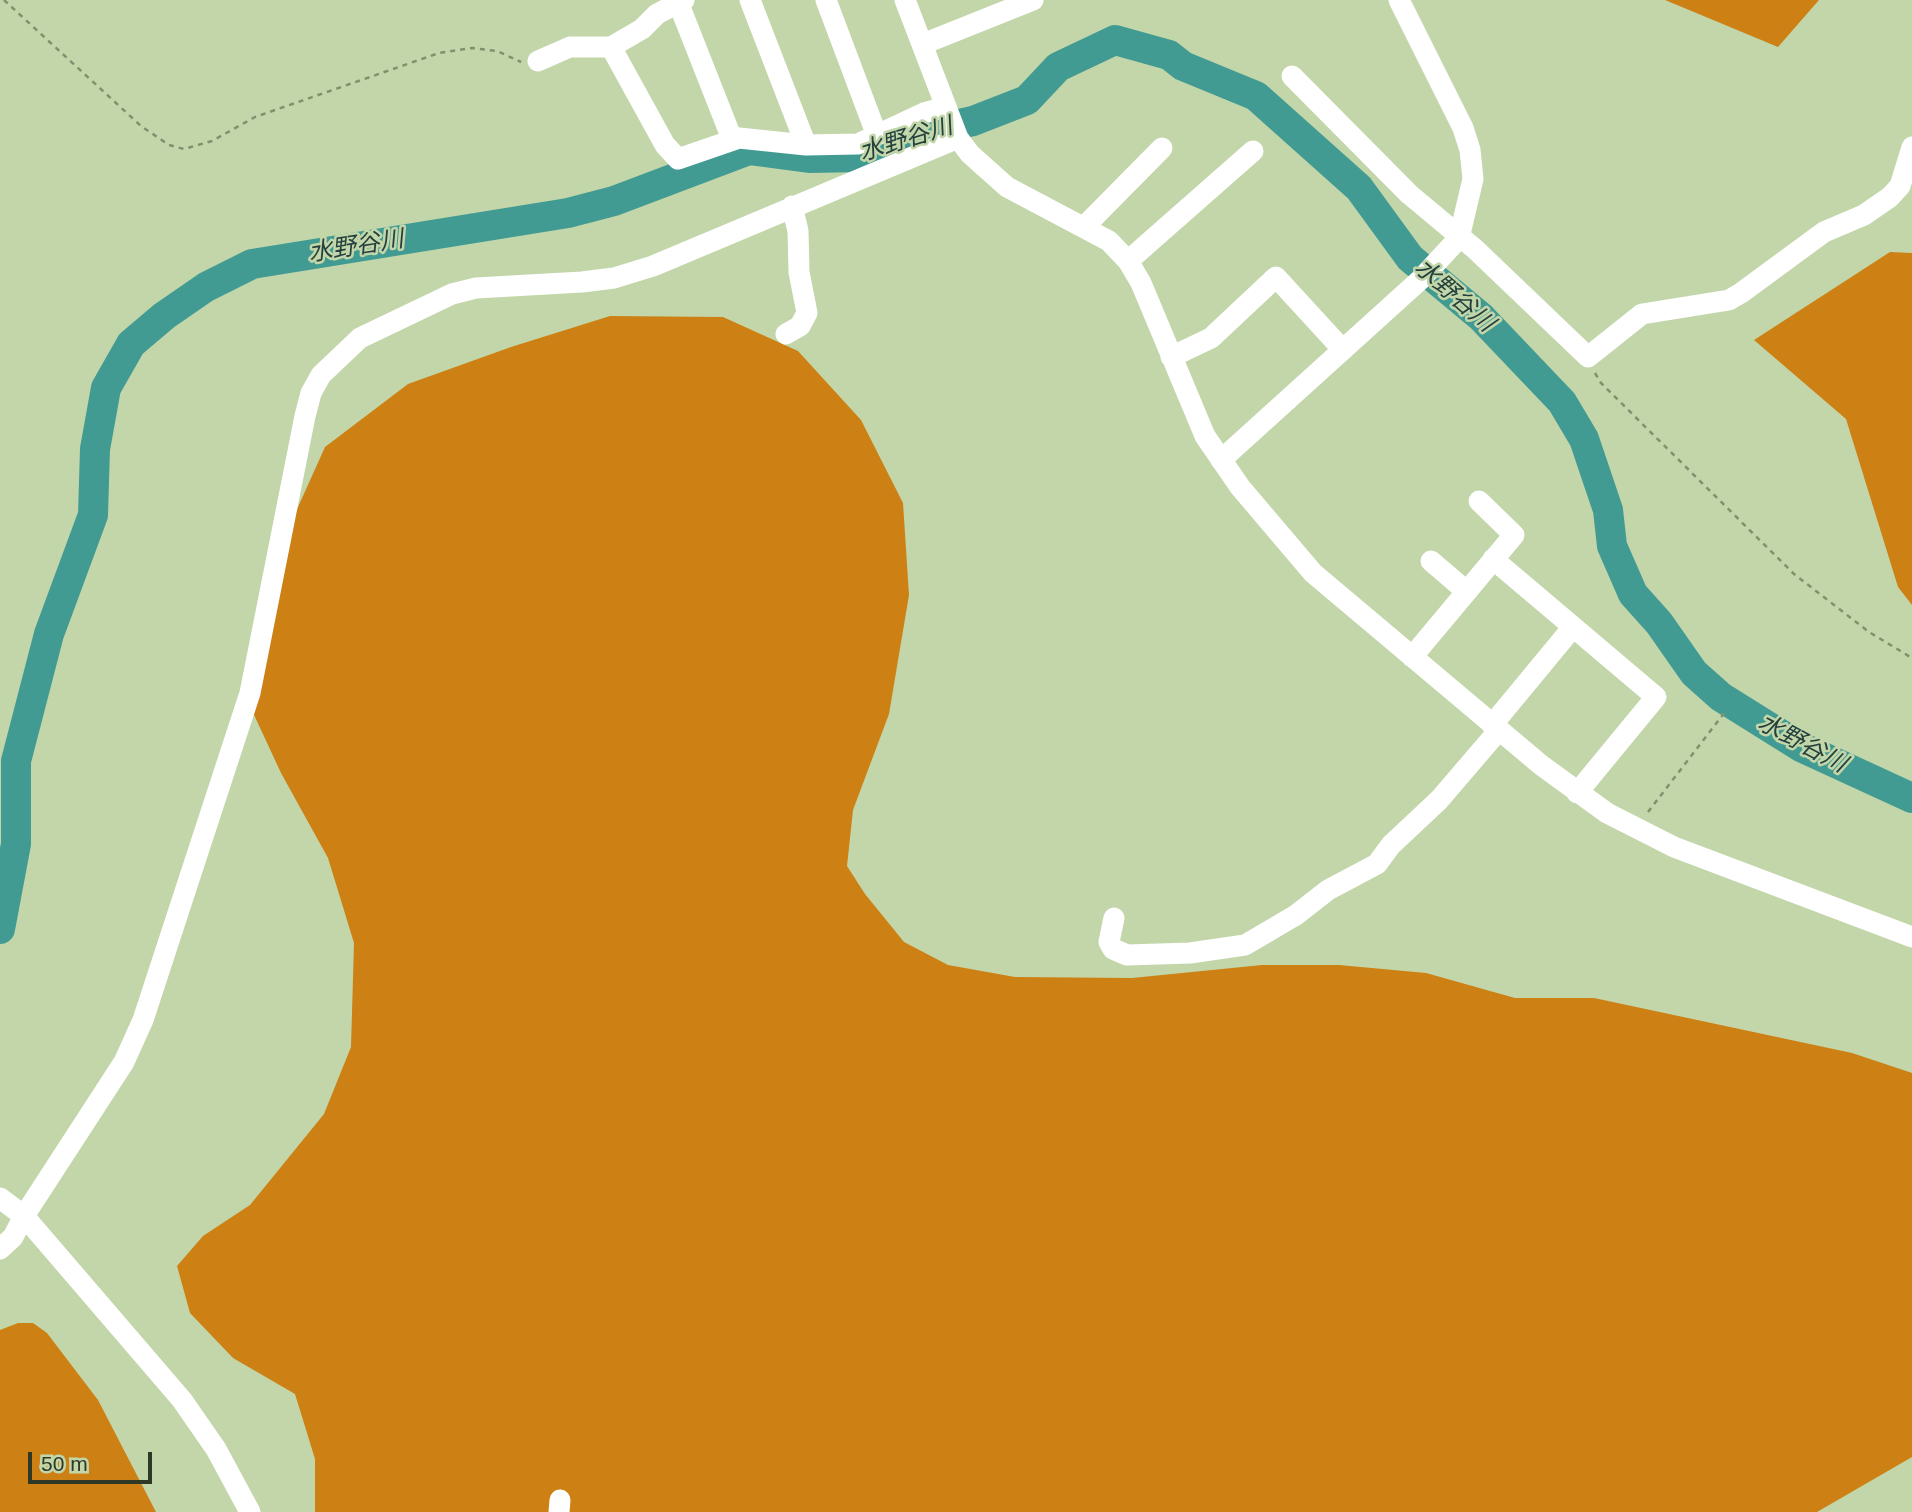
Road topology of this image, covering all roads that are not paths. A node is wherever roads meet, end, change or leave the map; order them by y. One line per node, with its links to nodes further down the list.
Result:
1 (750, 0): 14 (street)
2 (826, 0): 12 (street)
3 (905, 0): 7 (street)
4 (1399, 0): 20 (street)
5 (681, 1): 8 (street); 13 (street)
6 (1028, 1): 7 (street)
7 (923, 44): 11 (street)
8 (611, 47): 9 (street); 13 (street)
9 (538, 61)
10 (1292, 76): 20 (street)
11 (952, 122): 12 (street); 18 (street); 19 (street)
12 (876, 134): 14 (street)
13 (732, 139): 14 (street)
14 (806, 145)
15 (1912, 147): 20 (street)
16 (1162, 148): 19 (street)
17 (1253, 151): 21 (street)
18 (792, 206): 22 (street); 37 (street)
19 (1084, 227): 21 (street)
20 (1459, 238): 23 (street)
21 (1128, 261): 24 (street)
22 (786, 334)
23 (1343, 350): 24 (street); 25 (street)
24 (1171, 358): 25 (street)
25 (1221, 460): 31 (street)
26 (1479, 501): 27 (street)
27 (1493, 559): 29 (street); 30 (street)
28 (1431, 561): 29 (street)
29 (1466, 592): 31 (street)
30 (1573, 627): 32 (street); 33 (street)
31 (1412, 657): 32 (street)
32 (1495, 727): 33 (street); 34 (street)
33 (1577, 793): 35 (street)
34 (1114, 918)
35 (1912, 937)
36 (0, 1198): 37 (street)
37 (23, 1216): 38 (street); 39 (street)
38 (0, 1249)
39 (250, 1512)

